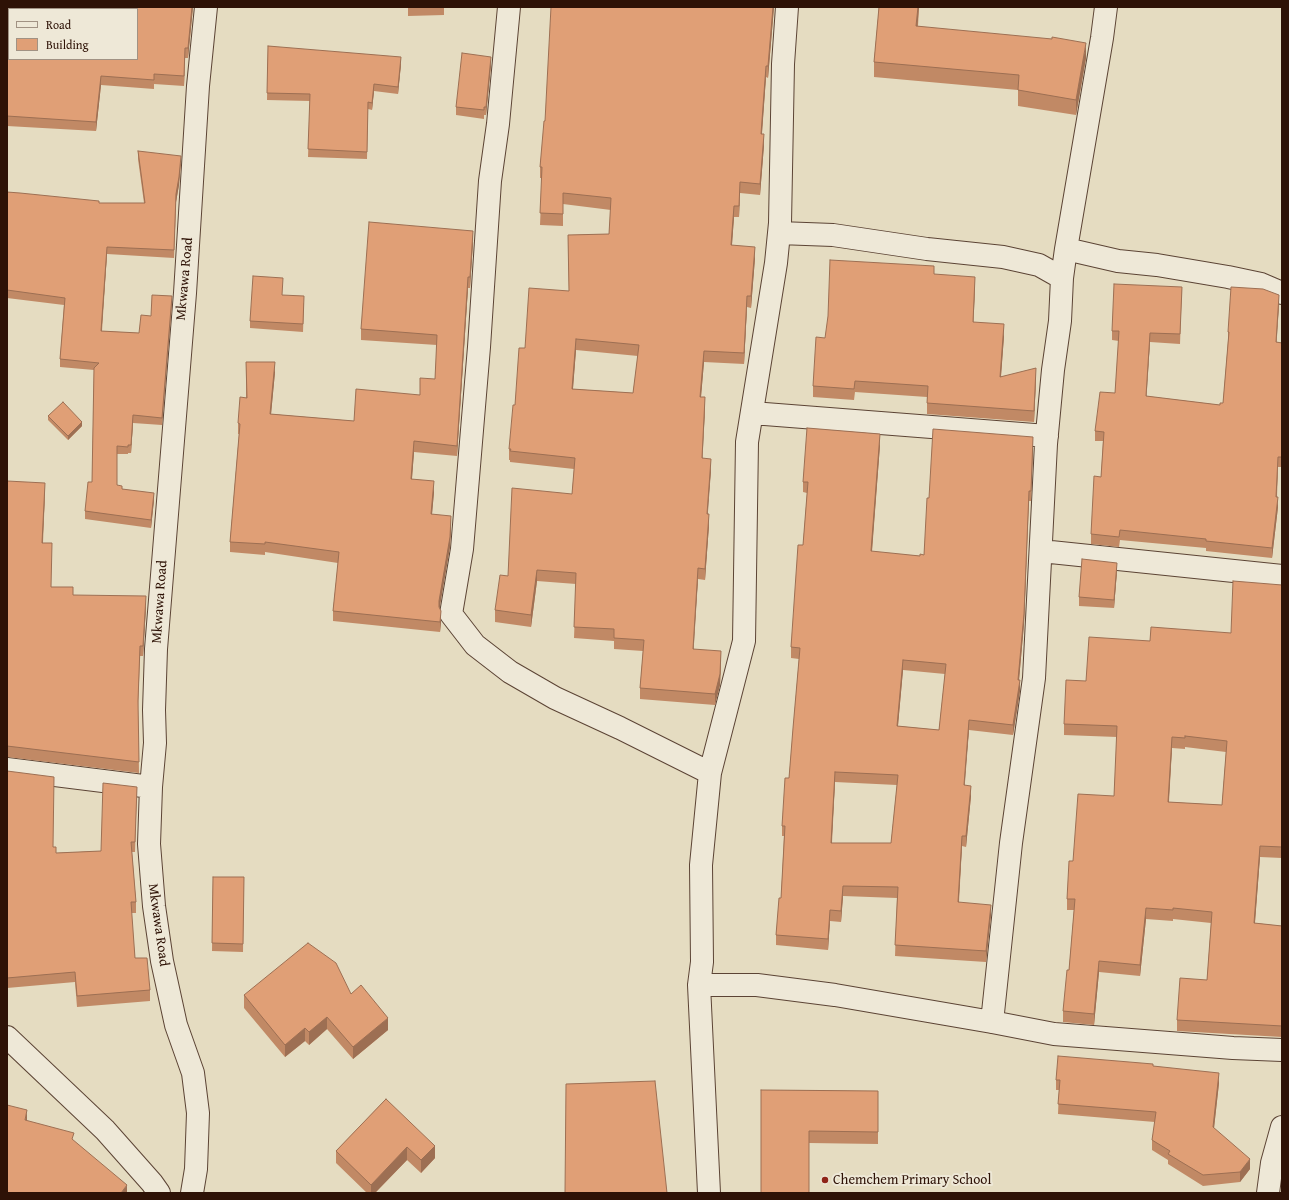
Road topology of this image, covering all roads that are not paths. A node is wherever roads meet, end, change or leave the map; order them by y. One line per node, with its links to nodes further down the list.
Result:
1 (206, 7): 15 (street, Mkwawa Road)
2 (509, 7): 14 (street)
3 (787, 7): 5 (street)
4 (1106, 7): 6 (street)
5 (779, 233): 7 (street); 9 (street)
6 (1066, 249): 7 (street); 8 (street)
7 (1062, 278): 10 (street)
8 (1282, 293)
9 (752, 413): 10 (street); 14 (street)
10 (1047, 436): 11 (street)
11 (1041, 552): 12 (street); 17 (street)
12 (1282, 576)
13 (7, 769): 15 (street)
14 (710, 773): 16 (street)
15 (151, 787): 22 (street, Mkwawa Road)
16 (699, 985): 17 (street); 23 (street)
17 (992, 1022): 19 (street)
18 (7, 1037): 21 (street)
19 (1282, 1050)
20 (1282, 1127): 24 (street)
21 (159, 1193)
22 (192, 1193)
23 (709, 1193)
24 (1268, 1193)

